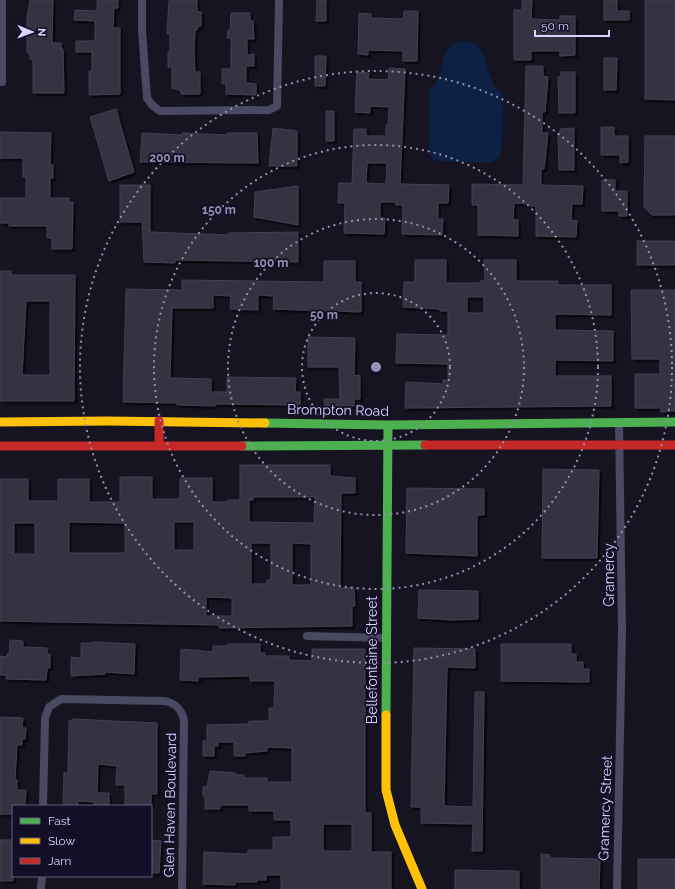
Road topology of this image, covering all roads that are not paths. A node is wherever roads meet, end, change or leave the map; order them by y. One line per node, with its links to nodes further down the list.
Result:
1 (2, 0): 4 (street)
2 (142, 0): 3 (street)
3 (279, 0)
4 (2, 82)
5 (159, 421): 6 (street, Brompton Road); 9 (street, Brompton Road); 11 (street)
6 (0, 422)
7 (619, 422): 8 (street, Brompton Road); 9 (street, Brompton Road); 12 (street, Gramercy)
8 (675, 422)
9 (388, 425): 10 (street, Bellefontaine Street)
10 (387, 444): 11 (street); 12 (street); 16 (street, Bellefontaine Street)
11 (159, 445): 13 (street)
12 (621, 445): 14 (street); 17 (street, Gramercy)
13 (0, 446)
14 (675, 446)
15 (307, 636): 16 (street)
16 (386, 638): 22 (street, Bellefontaine Street)
17 (621, 728): 23 (street, Gramercy Street)
18 (43, 805): 21 (street, Glen Haven Boulevard)
19 (42, 877): 20 (street)
20 (41, 889)
21 (182, 889)
22 (422, 889)
23 (616, 889)

